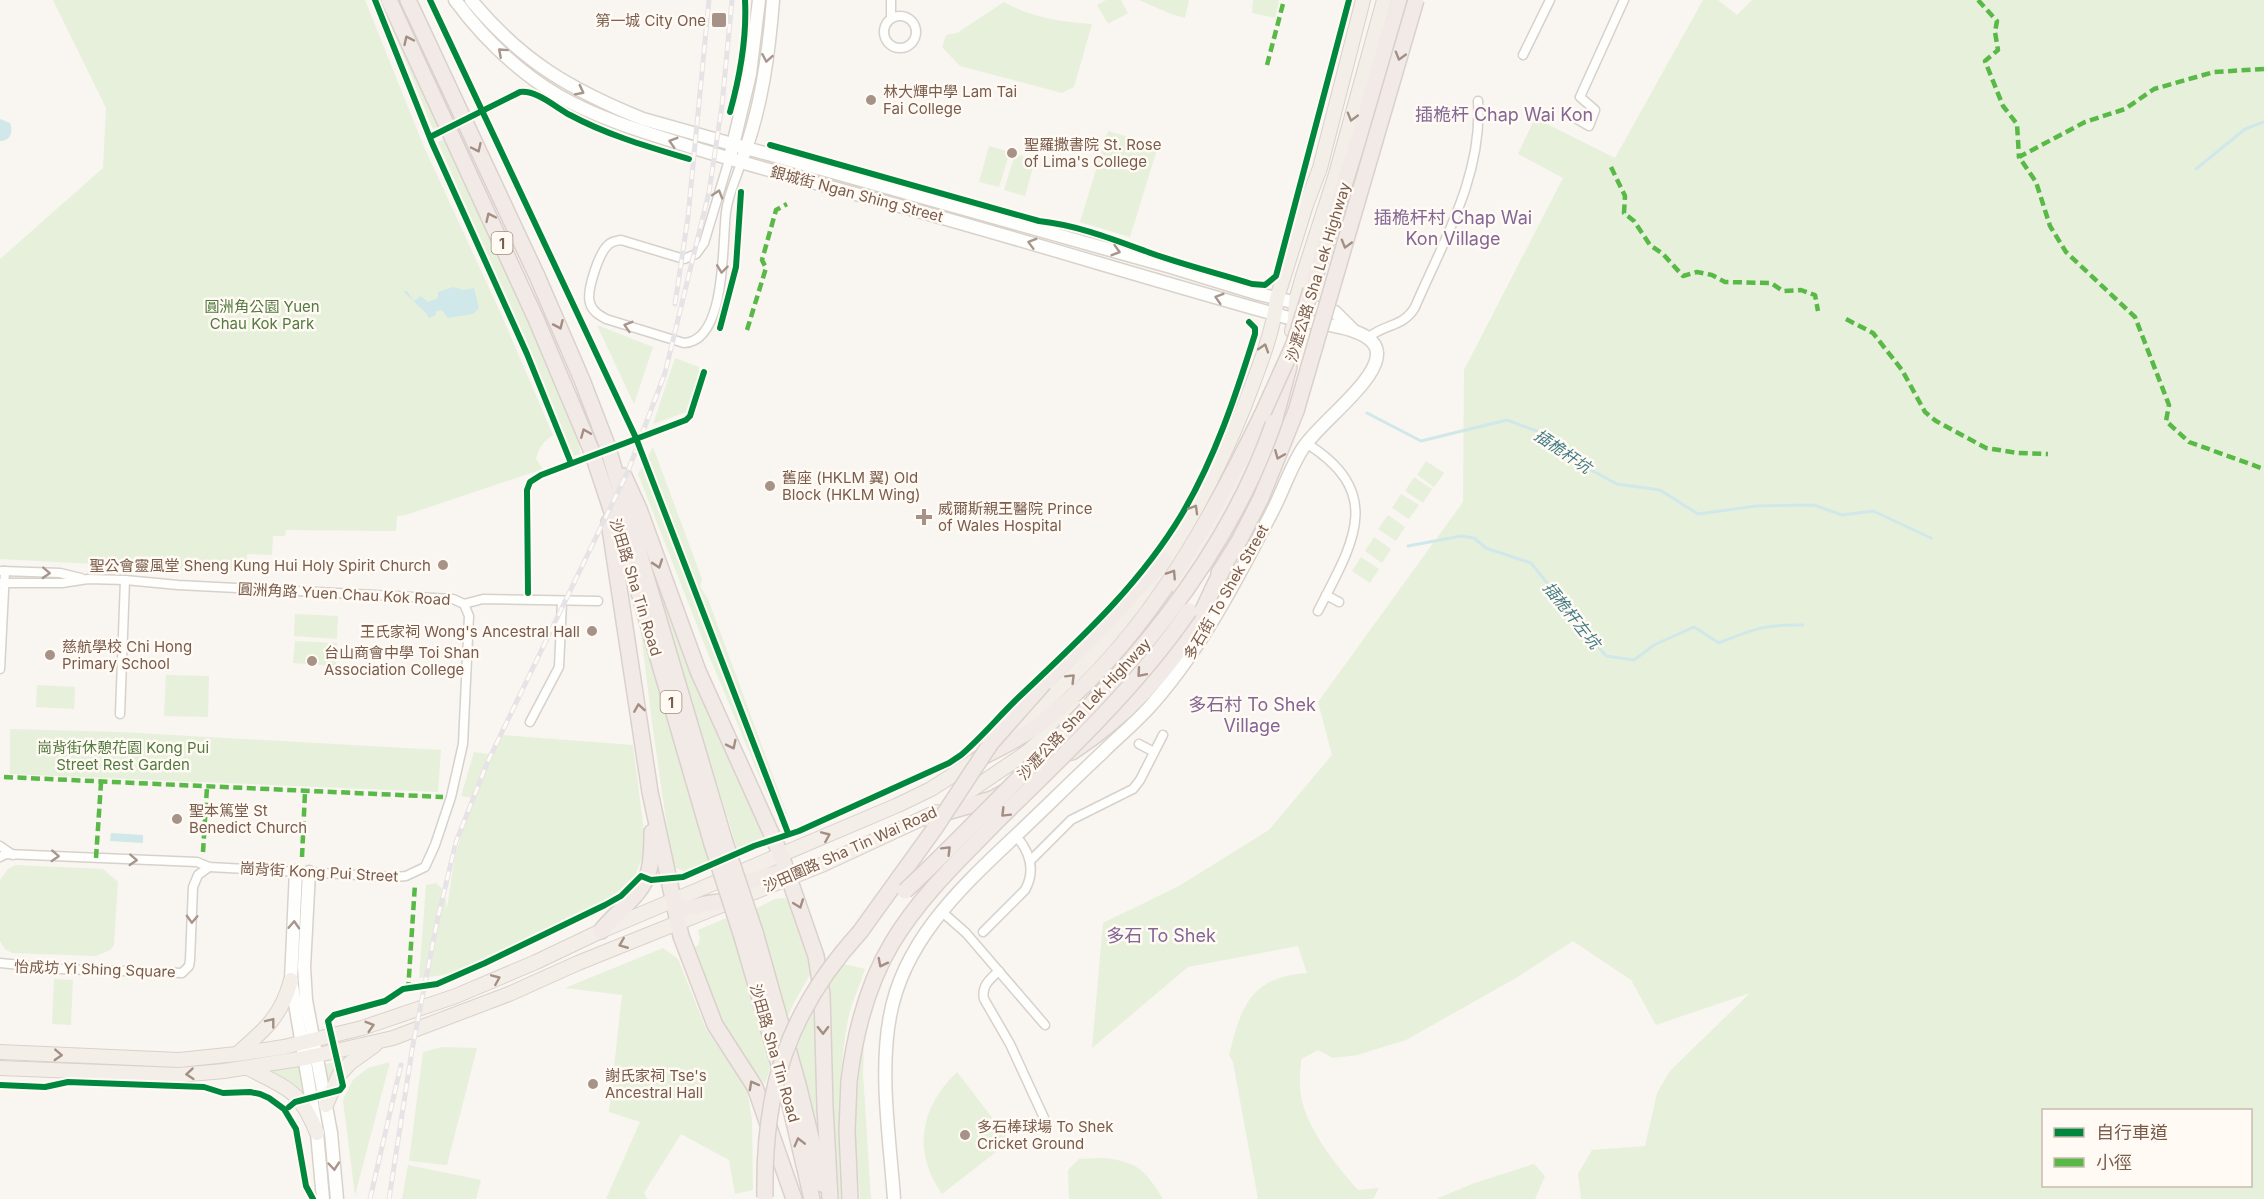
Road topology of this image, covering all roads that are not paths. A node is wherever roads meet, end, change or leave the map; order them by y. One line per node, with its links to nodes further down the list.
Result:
1 (389, 0): 30 (highway, 沙田路 Sha Tin Road / 1, one-way to 1)
2 (408, 0): 29 (highway, 沙田路 Sha Tin Road / 1, one-way to 29)
3 (455, 0): 20 (street, 銀城街 Ngan Shing Street, one-way to 3)
4 (471, 0): 18 (street, 銀城街 Ngan Shing Street, one-way to 18)
5 (759, 0): 18 (street)
6 (773, 0): 19 (street, one-way to 19)
7 (891, 0): 14 (street)
8 (1363, 0): 21 (main road, 沙田圍路 Sha Tin Wai Road)
9 (1384, 0): 22 (main road, 沙田圍路 Sha Tin Wai Road, one-way to 22)
10 (1399, 0): 27 (highway, 沙瀝公路 Sha Lek Highway, bridge)
11 (1416, 0): 32 (highway, 沙瀝公路 Sha Lek Highway, one-way to 32, bridge)
12 (1550, 0): 15 (street)
13 (1624, 0): 17 (street)
14 (891, 18)
15 (1522, 55)
16 (1478, 101): 26 (street)
17 (1570, 115)
18 (733, 145): 19 (street, 銀城街 Ngan Shing Street); 20 (street)
19 (746, 149): 20 (street); 21 (street, 銀城街 Ngan Shing Street, one-way to 21)
20 (735, 161): 20 (street, one-way to 20); 23 (street, 銀城街 Ngan Shing Street, one-way to 20)
21 (1277, 298): 22 (street, 銀城街 Ngan Shing Street); 23 (main road, 沙田圍路 Sha Tin Wai Road)
22 (1296, 302): 24 (main road, 沙田圍路 Sha Tin Wai Road); 25 (street)
23 (1275, 314): 24 (street, 銀城街 Ngan Shing Street); 31 (main road, 沙田圍路 Sha Tin Wai Road, one-way to 23)
24 (1295, 320): 25 (street); 51 (main road, 沙田圍路 Sha Tin Wai Road)
25 (1353, 330): 26 (street)
26 (1369, 337): 28 (street, 多石街 To Shek Street)
27 (1294, 344): 49 (highway, one-way to 27, bridge); 69 (highway, 沙瀝公路 Sha Lek Highway, one-way to 27, bridge)
28 (1306, 443): 37 (street); 52 (street, 多石街 To Shek Street)
29 (607, 445): 53 (highway, 沙田路 Sha Tin Road / 1); 56 (highway, one-way to 56)
30 (604, 489): 50 (highway, one-way to 30); 53 (highway, 沙田路 Sha Tin Road / 1)
31 (1164, 560): 49 (main road, 沙田圍路 Sha Tin Wai Road, one-way to 31); 69 (highway, bridge)
32 (1224, 567): 51 (highway); 93 (highway, 沙瀝公路 Sha Lek Highway, one-way to 93, bridge)
33 (2, 571): 34 (street, 圓洲角路 Yuen Chau Kok Road, one-way to 34); 36 (street)
34 (88, 579): 35 (street, 圓洲角路 Yuen Chau Kok Road); 36 (street, 圓洲角路 Yuen Chau Kok Road)
35 (125, 580): 41 (street, 圓洲角路 Yuen Chau Kok Road); 44 (street)
36 (2, 583): 43 (street)
37 (1326, 595): 40 (street); 42 (street)
38 (562, 602): 39 (street, 圓洲角路 Yuen Chau Kok Road); 41 (street, 圓洲角路 Yuen Chau Kok Road); 45 (street)
39 (598, 602)
40 (1339, 602)
41 (464, 604): 61 (street, 崗背街 Kong Pui Street)
42 (1318, 611)
43 (0, 669)
44 (120, 714)
45 (530, 722)
46 (1163, 735): 48 (street)
47 (1139, 744): 48 (street)
48 (1154, 752): 58 (street)
49 (978, 759): 56 (main road, 沙田圍路 Sha Tin Wai Road, one-way to 49)
50 (654, 811): 64 (highway); 68 (highway)
51 (926, 818): 63 (main road, 沙田圍路 Sha Tin Wai Road)
52 (1016, 836): 58 (street); 66 (street, 多石街 To Shek Street)
53 (718, 841): 71 (highway, 沙田路 Sha Tin Road / 1, bridge)
54 (0, 846): 55 (street)
55 (13, 855): 57 (street, 崗背街 Kong Pui Street); 59 (street, 崗背街 Kong Pui Street, one-way to 59)
56 (781, 855): 62 (main road, 沙田圍路 Sha Tin Wai Road); 63 (highway)
57 (0, 857)
58 (1031, 860): 70 (street)
59 (209, 867): 60 (street, 崗背街 Kong Pui Street); 72 (street, 怡成坊 Yi Shing Square, one-way to 72)
60 (296, 871): 61 (street, 崗背街 Kong Pui Street); 74 (street, one-way to 60)
61 (309, 872): 76 (street)
62 (729, 878): 63 (highway); 64 (main road, 沙田圍路 Sha Tin Wai Road)
63 (789, 878): 65 (main road, 沙田圍路 Sha Tin Wai Road); 92 (highway, one-way to 92)
64 (673, 900): 65 (highway); 67 (highway); 68 (main road, 沙田圍路 Sha Tin Wai Road)
65 (726, 902): 67 (main road, 沙田圍路 Sha Tin Wai Road)
66 (941, 911): 73 (street); 94 (street, 多石街 To Shek Street)
67 (677, 922): 77 (main road, 沙田圍路 Sha Tin Wai Road, one-way to 77); 89 (highway, one-way to 67)
68 (601, 931): 76 (main road, 沙田圍路 Sha Tin Wai Road, one-way to 68)
69 (860, 932): 86 (highway, 沙瀝公路 Sha Lek Highway, bridge)
70 (983, 932)
71 (748, 935): 90 (highway, 沙田路 Sha Tin Road / 1, one-way to 71); 91 (highway, 沙田路 Sha Tin Road / 1)
72 (0, 963)
73 (999, 971): 75 (street); 84 (street)
74 (291, 980): 76 (street); 79 (main road, one-way to 74)
75 (1045, 1025)
76 (308, 1042): 79 (main road, 沙田圍路 Sha Tin Wai Road); 80 (street)
77 (379, 1042): 80 (main road, 沙田圍路 Sha Tin Wai Road); 83 (main road)
78 (0, 1052): 79 (main road, 沙田圍路 Sha Tin Wai Road, one-way to 79)
79 (237, 1054)
80 (311, 1057): 82 (main road, 沙田圍路 Sha Tin Wai Road); 83 (street); 85 (street)
81 (0, 1068): 82 (main road, 沙田圍路 Sha Tin Wai Road, one-way to 81)
82 (248, 1068): 85 (main road)
83 (326, 1105): 88 (street, one-way to 88)
84 (1045, 1120)
85 (317, 1133): 87 (street)
86 (765, 1198)
87 (323, 1199)
88 (337, 1199)
89 (794, 1199)
90 (812, 1199)
91 (825, 1199)
92 (830, 1199)
93 (850, 1199)
94 (894, 1199)

